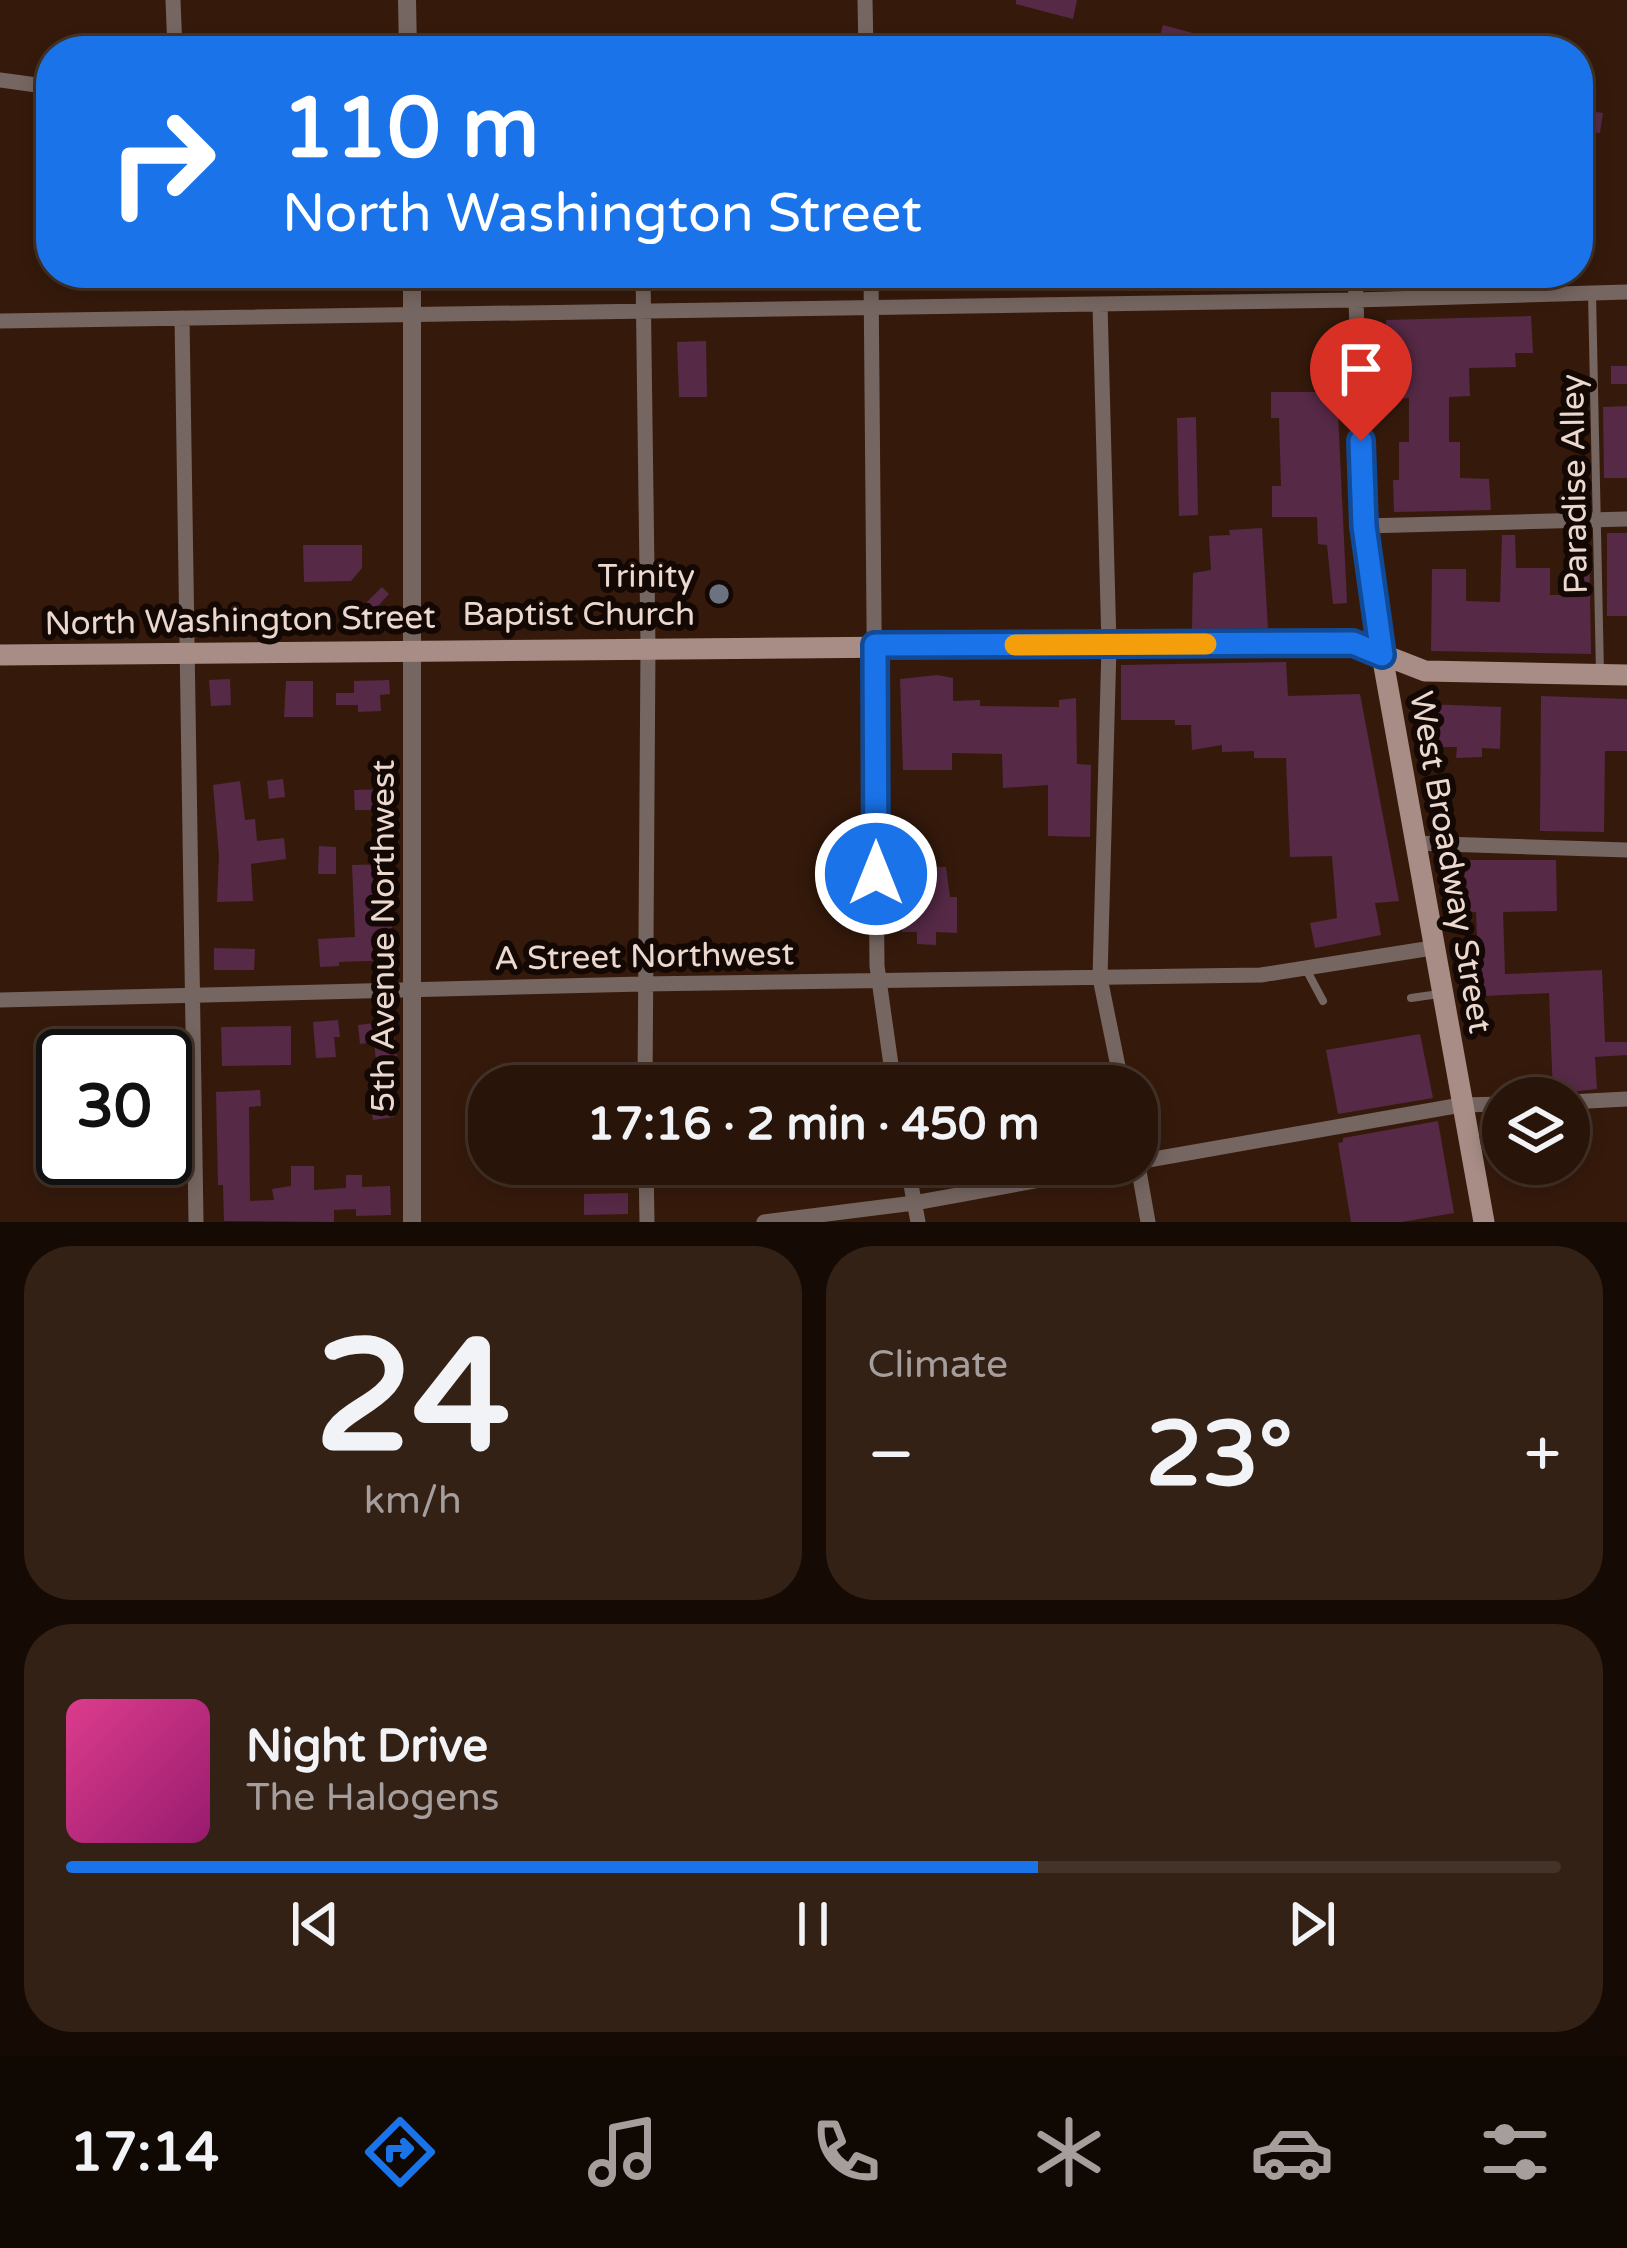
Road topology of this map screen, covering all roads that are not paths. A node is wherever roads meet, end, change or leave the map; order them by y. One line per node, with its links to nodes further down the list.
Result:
1 (172, 0): 4 (street)
2 (407, 0): 5 (street)
3 (865, 0): 6 (street)
4 (174, 36)
5 (408, 36)
6 (866, 36)
7 (0, 80): 8 (street)
8 (36, 85)
9 (412, 288): 19 (street, 5th Avenue Northwest)
10 (643, 288): 18 (street)
11 (871, 288): 17 (street)
12 (1355, 288): 15 (street)
13 (1627, 292): 14 (street)
14 (1592, 293): 15 (street); 23 (lane, Paradise Alley)
15 (1356, 300): 16 (street); 24 (street)
16 (1100, 304): 17 (street); 26 (street)
17 (872, 308): 18 (street); 25 (street)
18 (644, 310): 19 (street); 27 (street)
19 (413, 314): 20 (street); 28 (street, 5th Avenue Northwest)
20 (182, 318): 21 (street); 29 (street)
21 (0, 321)
22 (1627, 519): 23 (street)
23 (1599, 520): 24 (street); 32 (lane, Paradise Alley)
24 (1364, 526): 31 (street)
25 (875, 645): 26 (main road, North Washington Street); 27 (main road, North Washington Street); 39 (street)
26 (1109, 646): 31 (main road, North Washington Street); 38 (street)
27 (648, 647): 28 (main road, North Washington Street); 40 (street)
28 (415, 650): 29 (main road, North Washington Street); 41 (street, 5th Avenue Northwest)
29 (188, 653): 30 (main road, North Washington Street); 43 (street)
30 (0, 655)
31 (1382, 655): 32 (main road, North Washington Street); 34 (main road, West Broadway Street)
32 (1600, 674): 33 (main road, North Washington Street)
33 (1627, 675)
34 (1413, 844): 35 (street); 36 (main road, West Broadway Street)
35 (1627, 850)
36 (1432, 948): 37 (street, A Street Northwest); 42 (main road, West Broadway Street)
37 (1307, 971): 38 (street, A Street Northwest); 46 (lane)
38 (1100, 978): 39 (street, A Street Northwest); 49 (street)
39 (878, 981): 40 (street, A Street Northwest); 48 (street)
40 (643, 984): 41 (street, A Street Northwest); 47 (street)
41 (409, 990): 43 (street, A Street Northwest); 61 (street, 5th Avenue Northwest)
42 (1440, 994): 44 (lane); 52 (main road, West Broadway Street)
43 (191, 995): 45 (street, A Street Northwest); 60 (street)
44 (1411, 998)
45 (0, 1000)
46 (1323, 1001)
47 (645, 1065)
48 (891, 1065)
49 (1118, 1065)
50 (1627, 1100): 51 (street)
51 (1590, 1101)
52 (1462, 1105): 53 (street); 54 (street); 66 (main road, West Broadway Street)
53 (1482, 1105)
54 (1158, 1158)
55 (646, 1185): 62 (street)
56 (911, 1185): 59 (street)
57 (1011, 1185): 59 (street)
58 (1140, 1185): 65 (street)
59 (914, 1203): 63 (street); 64 (street)
60 (196, 1222)
61 (412, 1222)
62 (647, 1222)
63 (764, 1222)
64 (918, 1222)
65 (1148, 1222)
66 (1484, 1222)

